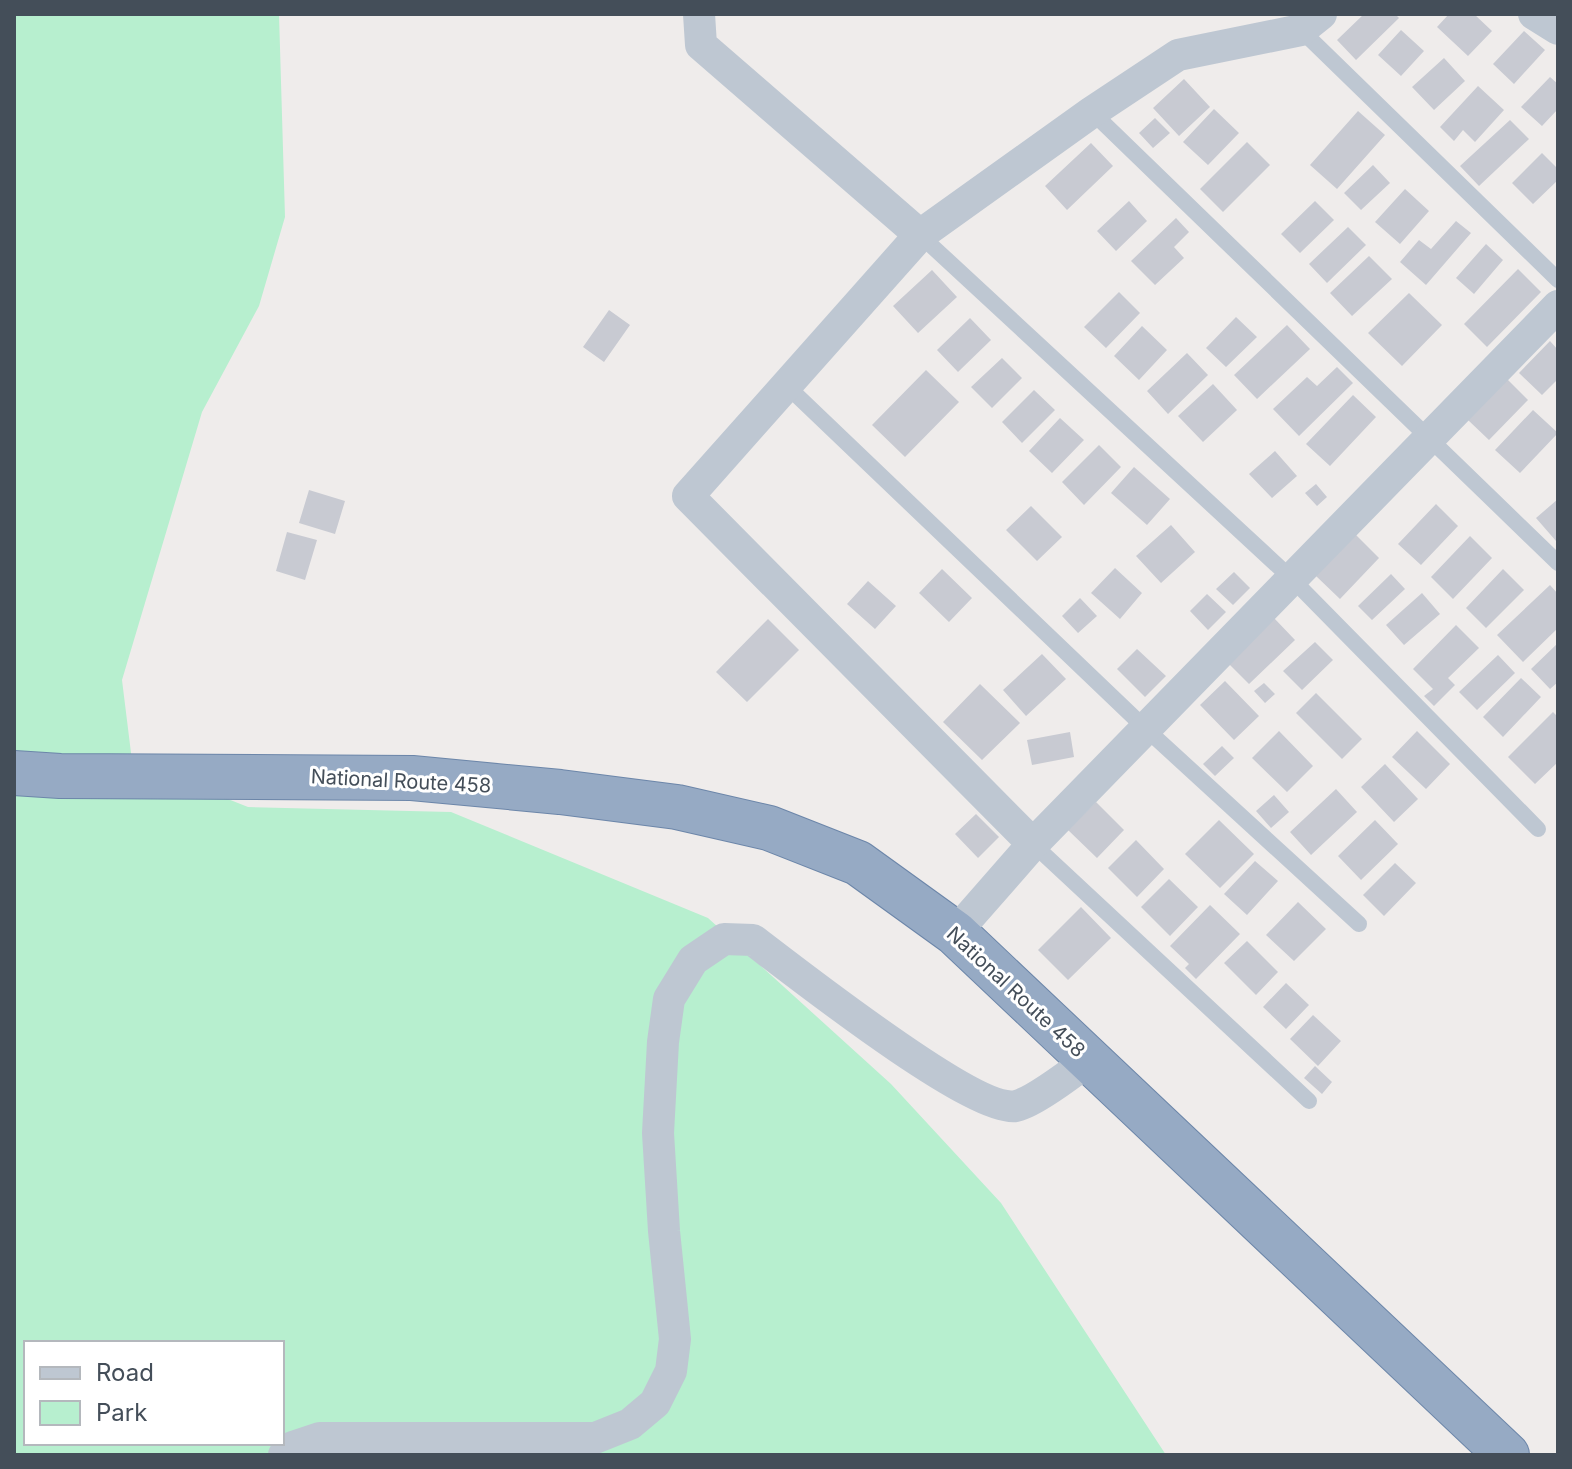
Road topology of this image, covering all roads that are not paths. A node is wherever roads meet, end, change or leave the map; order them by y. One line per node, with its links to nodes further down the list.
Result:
1 (699, 14): 6 (street)
2 (1534, 14): 4 (street)
3 (1311, 22): 5 (street); 7 (lane)
4 (1558, 29)
5 (1092, 112): 6 (street); 10 (lane)
6 (920, 235): 9 (street); 12 (lane)
7 (1558, 280)
8 (1558, 306): 10 (street)
9 (786, 385): 13 (lane); 16 (street)
10 (1431, 438): 11 (lane); 12 (street)
11 (1558, 563)
12 (1292, 579): 13 (street); 15 (lane)
13 (1145, 728): 16 (street); 17 (lane)
14 (14, 773): 18 (highway, National Route 458)
15 (1538, 829)
16 (1033, 844): 18 (street); 20 (lane)
17 (1359, 924)
18 (955, 933): 19 (highway, National Route 458)
19 (1089, 1060): 21 (street); 22 (highway, National Route 458)
20 (1309, 1101)
21 (284, 1455)
22 (1507, 1455)

